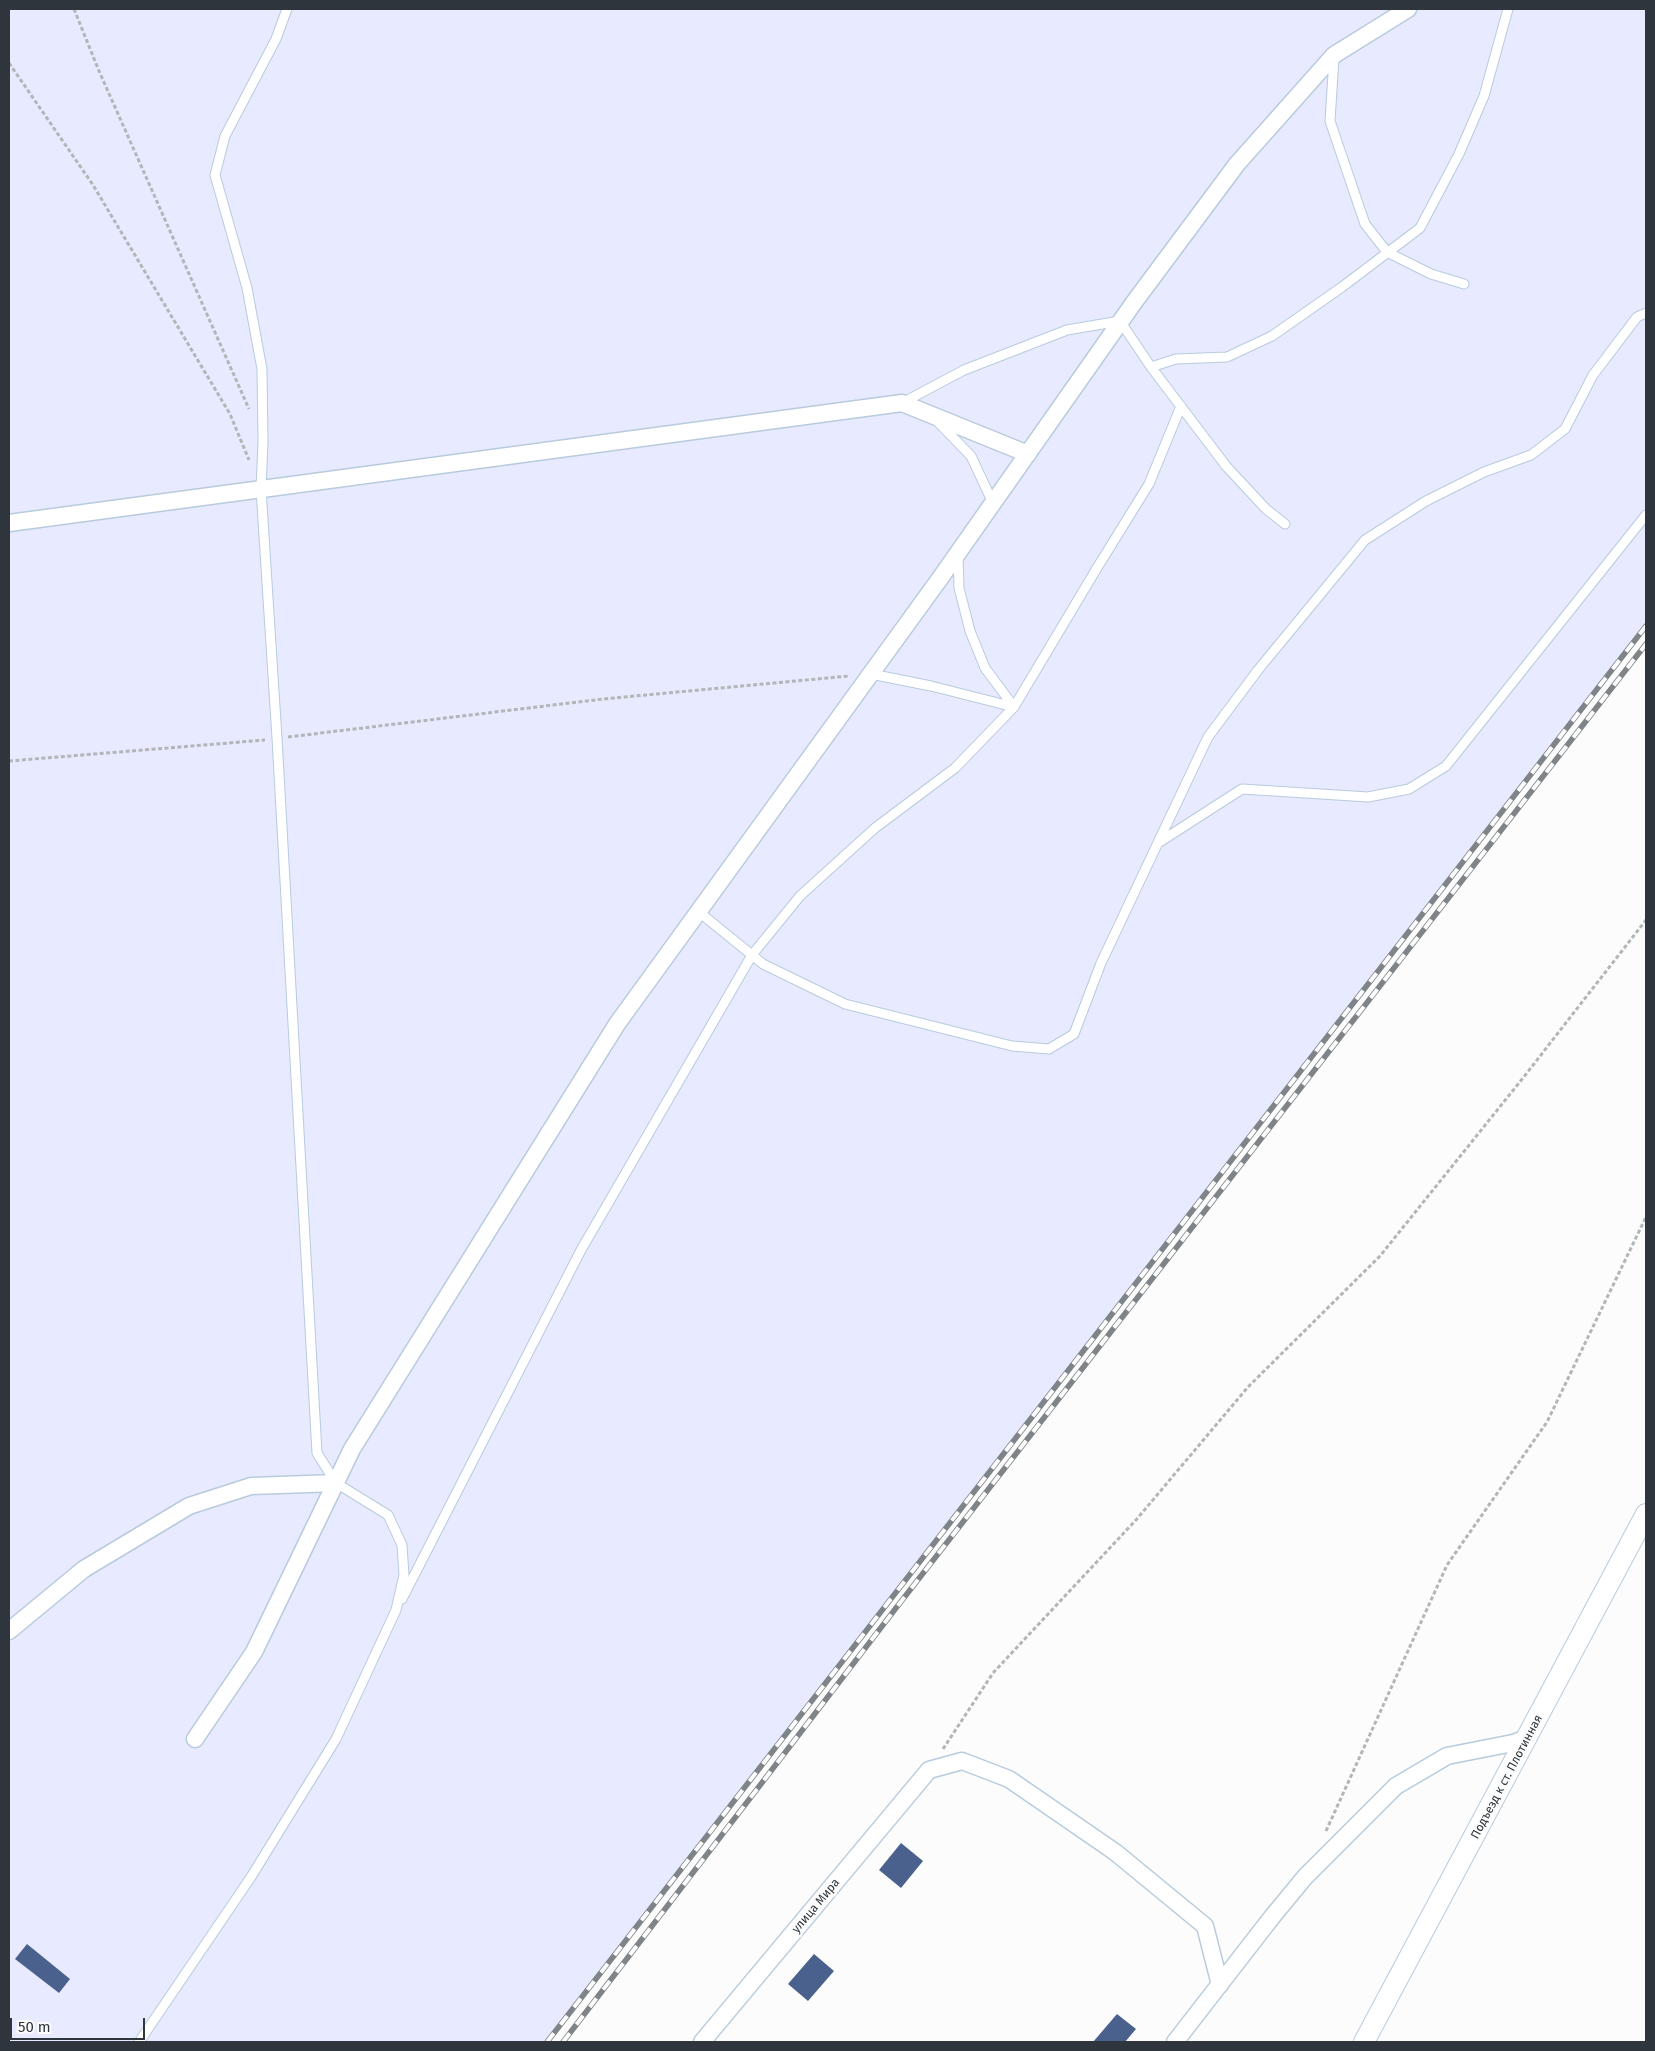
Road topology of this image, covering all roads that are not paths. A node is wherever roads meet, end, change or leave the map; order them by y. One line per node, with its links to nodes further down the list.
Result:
1 (287, 9): 14 (lane)
2 (1408, 9): 4 (street)
3 (1508, 9): 5 (lane)
4 (1334, 55): 5 (lane); 8 (street)
5 (1387, 252): 6 (lane); 9 (lane)
6 (1464, 284)
7 (1646, 314): 22 (lane)
8 (1120, 321): 9 (lane); 10 (lane); 13 (street)
9 (1151, 368): 11 (lane)
10 (902, 403): 12 (street); 14 (street)
11 (1181, 406): 18 (lane); 21 (lane)
12 (932, 415): 13 (street); 15 (lane)
13 (1028, 454): 15 (street)
14 (261, 489): 17 (street); 25 (lane)
15 (993, 504): 19 (street)
16 (1646, 515): 22 (lane)
17 (9, 523)
18 (1285, 524)
19 (958, 553): 20 (street); 21 (lane)
20 (871, 674): 21 (lane); 23 (street)
21 (1014, 707): 24 (lane)
22 (1158, 843): 24 (lane)
23 (699, 912): 24 (lane); 25 (street)
24 (752, 955): 27 (lane)
25 (336, 1483): 27 (lane); 28 (street); 30 (street)
26 (1646, 1514): 29 (street, Подъезд к ст. Плотинная)
27 (396, 1610): 33 (lane)
28 (9, 1632)
29 (1528, 1738): 31 (street); 32 (street, Подъезд к ст. Плотинная)
30 (195, 1739)
31 (1220, 1985): 34 (street, улица Мира); 35 (street)
32 (1365, 2041)
33 (139, 2042)
34 (702, 2042)
35 (1175, 2042)

